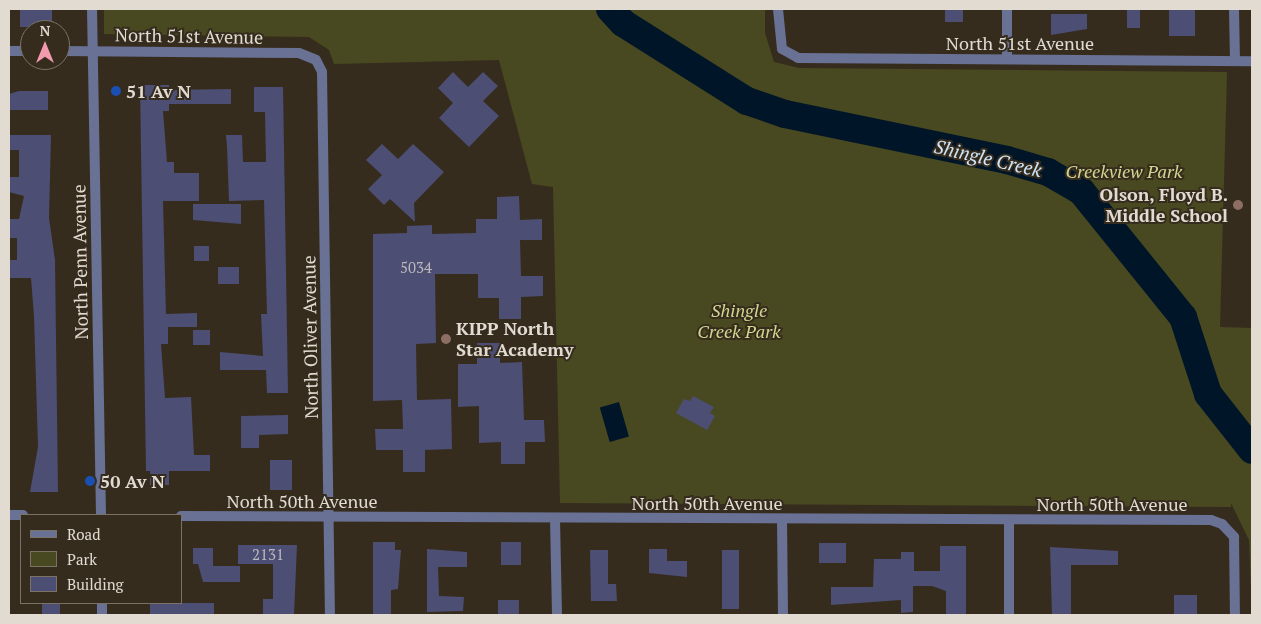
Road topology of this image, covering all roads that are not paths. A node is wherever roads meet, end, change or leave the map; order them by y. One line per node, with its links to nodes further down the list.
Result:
1 (92, 9): 6 (street, North Penn Avenue)
2 (778, 9): 7 (street, North 51st Avenue)
3 (1006, 9): 7 (street)
4 (1234, 9): 9 (street)
5 (70, 51): 6 (street, North 51st Avenue)
6 (92, 51): 8 (street, North 51st Avenue); 11 (street, North Penn Avenue)
7 (1007, 58): 9 (street, North 51st Avenue)
8 (316, 60): 13 (street, North Oliver Avenue)
9 (1235, 61): 10 (street, North 51st Avenue)
10 (1252, 61)
11 (101, 514)
12 (182, 516): 13 (street, North 50th Avenue)
13 (329, 517): 14 (street, North 50th Avenue); 17 (street, North Oliver Avenue)
14 (555, 519): 15 (street, North 50th Avenue); 18 (street)
15 (782, 519): 16 (street, North 50th Avenue); 19 (street)
16 (1008, 521): 20 (street); 21 (street, North 50th Avenue)
17 (330, 615)
18 (556, 615)
19 (783, 615)
20 (1009, 615)
21 (1235, 615)

